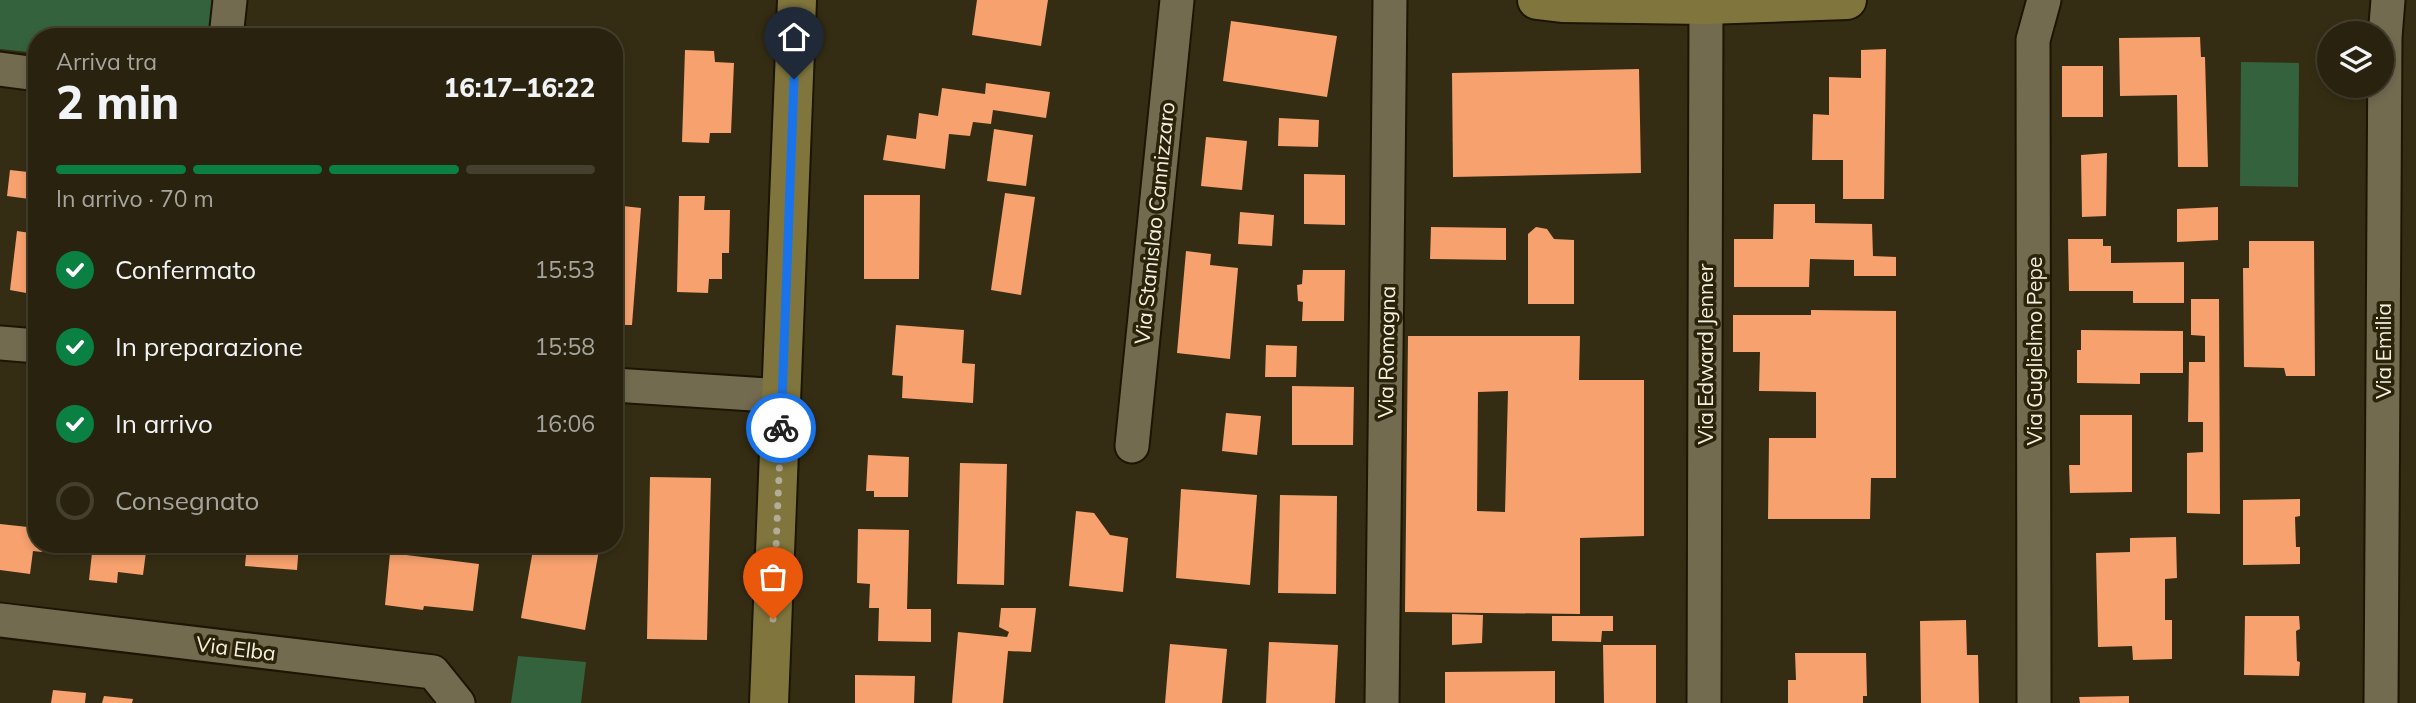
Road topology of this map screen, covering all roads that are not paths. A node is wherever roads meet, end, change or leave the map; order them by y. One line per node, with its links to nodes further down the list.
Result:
1 (230, 0): 11 (street)
2 (797, 0): 17 (street)
3 (1177, 0): 18 (street, Via Stanislao Cannizzaro)
4 (1390, 0): 22 (street, Via Romagna)
5 (1833, 0): 6 (street); 10 (street)
6 (1847, 0)
7 (2045, 0): 24 (street, Via Guglielmo Pepe)
8 (2388, 0): 25 (street, Via Emilia)
9 (1553, 1): 10 (street)
10 (1706, 5): 23 (street, Via Edward Jenner)
11 (227, 28)
12 (0, 69): 13 (street)
13 (28, 73)
14 (0, 343): 15 (street)
15 (28, 345)
16 (623, 386): 17 (street)
17 (782, 396): 21 (street)
18 (1132, 446)
19 (0, 620): 20 (street, Via Elba)
20 (458, 703)
21 (769, 703)
22 (1382, 703)
23 (1704, 703)
24 (2034, 703)
25 (2381, 703)

